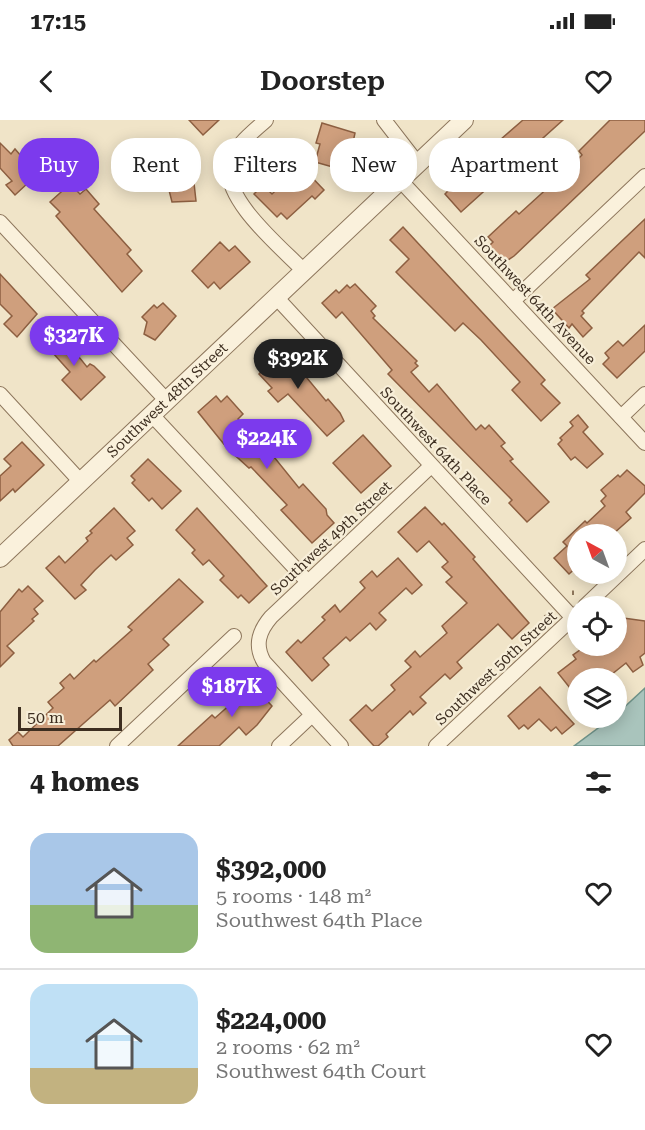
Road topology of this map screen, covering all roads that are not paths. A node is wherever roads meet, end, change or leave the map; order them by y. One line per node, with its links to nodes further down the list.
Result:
1 (266, 120): 9 (street)
2 (384, 120): 4 (street)
3 (464, 120): 4 (street, Southwest 48th Street)
4 (418, 164)
5 (645, 176): 11 (street)
6 (387, 192): 9 (street, Southwest 48th Street)
7 (411, 192): 11 (street, Southwest 64th Avenue)
8 (0, 222): 14 (street)
9 (304, 271): 10 (street, Southwest 48th Street)
10 (276, 297): 14 (street, Southwest 48th Street); 18 (street, Southwest 64th Place)
11 (513, 301): 16 (street, Southwest 64th Avenue)
12 (0, 394): 19 (street)
13 (645, 394): 16 (street)
14 (167, 401): 15 (street, Southwest 48th Street)
15 (152, 415): 19 (street, Southwest 48th Street); 22 (street)
16 (621, 417): 17 (street, Southwest 64th Avenue)
17 (645, 442)
18 (431, 466): 22 (street, Southwest 49th Street); 24 (street, Southwest 64th Place)
19 (81, 482): 21 (street, Southwest 48th Street)
20 (645, 549): 23 (street)
21 (0, 558)
22 (308, 582): 27 (street, Southwest 49th Street)
23 (596, 596)
24 (567, 607)
25 (567, 623): 31 (street, Southwest 50th Street)
26 (234, 636): 28 (street)
27 (312, 715): 29 (street); 30 (street)
28 (117, 746)
29 (279, 746)
30 (341, 746)
31 (436, 746)

